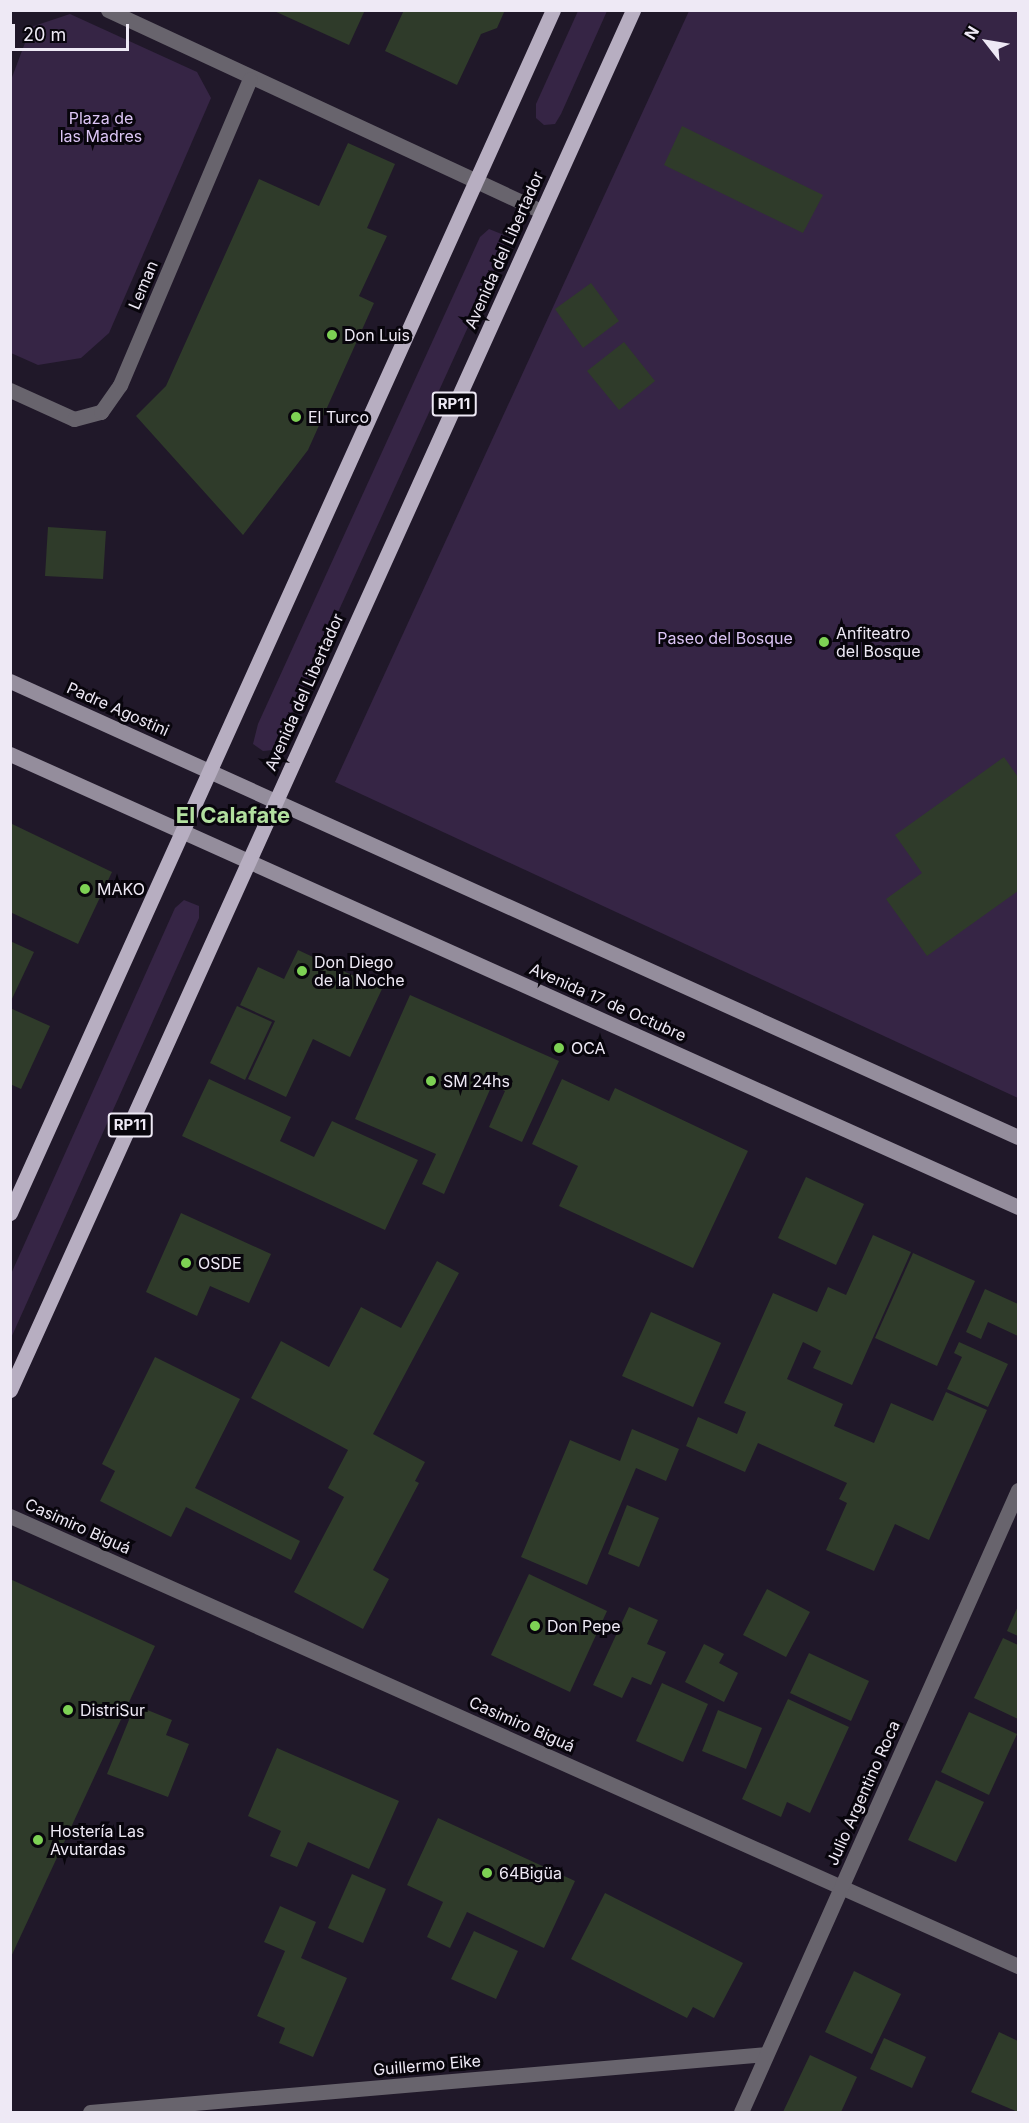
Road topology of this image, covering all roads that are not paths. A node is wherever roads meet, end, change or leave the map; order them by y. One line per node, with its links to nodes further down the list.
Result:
1 (108, 10): 4 (street)
2 (553, 10): 5 (main road)
3 (633, 10): 6 (main road, Avenida del Libertador / RP11)
4 (250, 79): 5 (street); 7 (street, Leman)
5 (477, 179): 6 (street); 10 (main road)
6 (542, 211): 11 (main road, Avenida del Libertador / RP11)
7 (10, 390)
8 (10, 681): 10 (main road, Padre Agostini)
9 (10, 754): 12 (main road)
10 (210, 770): 11 (main road); 12 (main road)
11 (276, 799): 13 (main road, Avenida del Libertador / RP11); 14 (main road)
12 (183, 831): 13 (main road, Avenida 17 de Octubre); 16 (main road)
13 (248, 860): 15 (main road, Avenida 17 de Octubre); 17 (main road, Avenida del Libertador / RP11)
14 (1018, 1137)
15 (1018, 1207)
16 (10, 1213)
17 (10, 1390)
18 (1018, 1490): 20 (street, Julio Argentino Roca)
19 (10, 1516): 20 (street, Casimiro Biguá)
20 (841, 1886): 21 (street, Casimiro Biguá); 22 (street, Julio Argentino Roca)
21 (1018, 1966)
22 (766, 2054): 23 (street, Guillermo Eike); 24 (street, Julio Argentino Roca)
23 (90, 2112)
24 (741, 2112)

